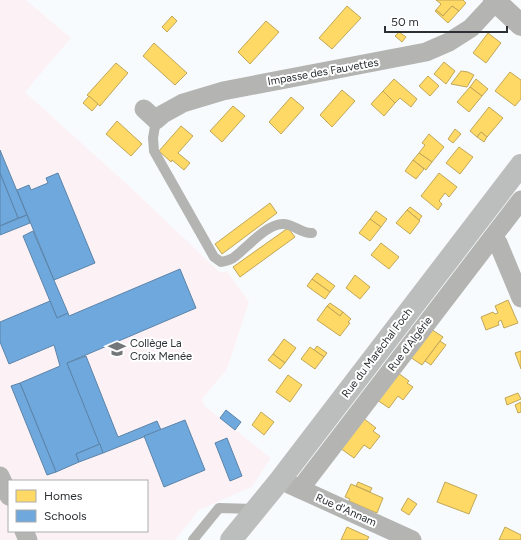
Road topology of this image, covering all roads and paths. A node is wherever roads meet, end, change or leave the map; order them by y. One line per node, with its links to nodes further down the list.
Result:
1 (495, 1): 2 (street); 3 (street, Impasse des Fauvettes)
2 (521, 25)
3 (150, 115): 6 (lane)
4 (521, 165): 10 (main road, Rue du Maréchal Foch)
5 (521, 200): 7 (street, Rue d'Algérie)
6 (312, 234)
7 (492, 238): 8 (street); 11 (street, Rue d'Algérie)
8 (521, 298)
9 (0, 476): 12 (street)
10 (280, 480): 11 (street, Rue d'Annam); 13 (main road, Rue du Maréchal Foch)
11 (300, 489): 16 (street, Rue d'Annam)
12 (8, 494)
13 (257, 509): 14 (lane); 15 (main road, Rue du Maréchal Foch)
14 (194, 540)
15 (231, 540)
16 (412, 540)

